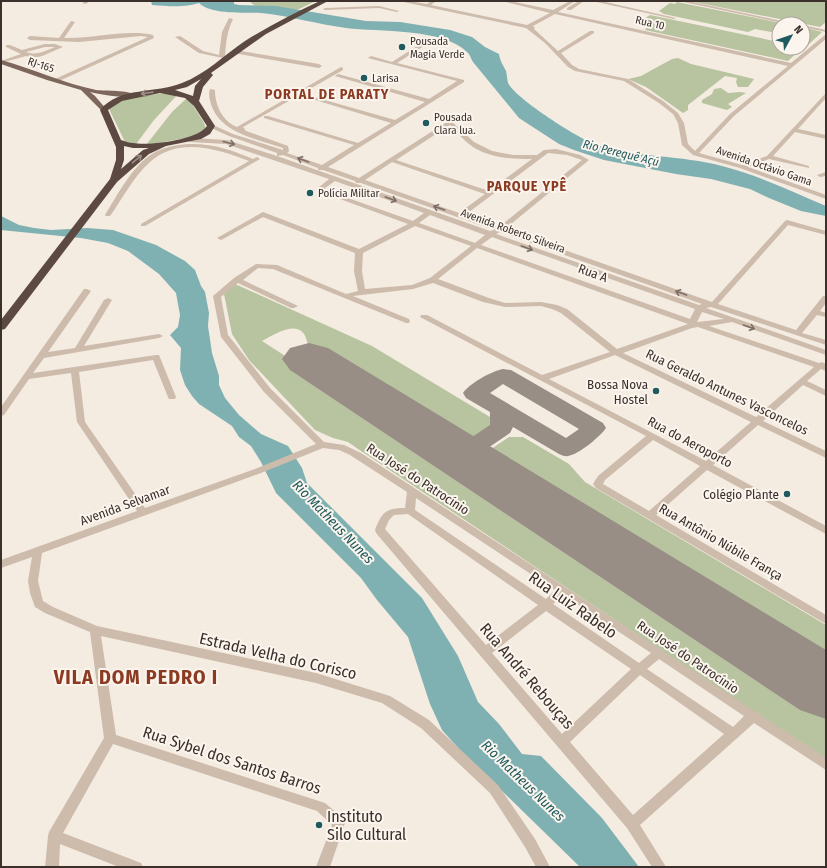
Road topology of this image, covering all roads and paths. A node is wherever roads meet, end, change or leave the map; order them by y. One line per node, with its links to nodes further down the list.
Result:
1 (325, 1): 28 (highway)
2 (401, 1): 10 (street)
3 (434, 1): 10 (street)
4 (504, 1): 12 (street, Rua 10)
5 (572, 1): 12 (street)
6 (582, 1): 13 (street)
7 (594, 1): 14 (street)
8 (681, 1): 16 (street)
9 (336, 4): 11 (street)
10 (429, 6): 18 (street)
11 (397, 11)
12 (554, 12): 13 (street, Rua 10); 18 (street)
13 (561, 13): 18 (street); 35 (street, Rua 10)
14 (674, 18)
15 (231, 19): 31 (street)
16 (771, 19)
17 (73, 22): 25 (street)
18 (531, 28): 30 (street)
19 (811, 28): 20 (street)
20 (826, 31)
21 (592, 32): 30 (street)
22 (826, 36): 35 (street)
23 (178, 37): 31 (street)
24 (30, 38): 25 (street)
25 (61, 39): 39 (street)
26 (425, 43): 34 (street)
27 (8, 46): 29 (street)
28 (235, 52): 31 (highway); 36 (street)
29 (24, 53): 29 (street); 33 (street)
30 (558, 53): 61 (street)
31 (224, 58): 42 (highway); 46 (highway)
32 (371, 58): 34 (street)
33 (1, 62): 39 (main road, RJ-165 / RJ-165)
34 (392, 63): 47 (street)
35 (792, 65): 61 (street)
36 (319, 66)
37 (341, 69): 53 (street)
38 (338, 76): 47 (street)
39 (57, 80): 40 (main road, RJ-165 / RJ-165)
40 (76, 86): 44 (main road, RJ-165); 48 (main road, RJ-165)
41 (212, 90): 53 (street)
42 (162, 91): 44 (highway, one-way to 44); 46 (highway)
43 (826, 95): 52 (street)
44 (132, 96): 48 (highway)
45 (305, 96): 50 (street)
46 (195, 101): 51 (highway)
47 (430, 101): 50 (street)
48 (104, 110): 56 (highway)
49 (266, 116): 58 (street)
50 (395, 122): 58 (street)
51 (211, 126): 55 (highway); 59 (street, Avenida Roberto Silveira)
52 (793, 130): 54 (street); 63 (street)
53 (244, 132): 59 (street)
54 (826, 137)
55 (190, 140): 57 (highway); 60 (street, Avenida Roberto Silveira, one-way to 60)
56 (120, 142): 57 (highway); 72 (highway)
57 (164, 144): 72 (highway, one-way to 57)
58 (360, 145): 67 (street)
59 (283, 153): 64 (street); 67 (street, Avenida Roberto Silveira, one-way to 59)
60 (265, 154): 64 (street, Avenida Roberto Silveira); 65 (street)
61 (695, 154): 68 (street, Avenida Octávio Gama)
62 (537, 157): 66 (street); 75 (street); 82 (street)
63 (769, 157): 68 (street); 69 (street)
64 (275, 158): 70 (street, Avenida Roberto Silveira)
65 (254, 160): 78 (street); 81 (street)
66 (391, 160): 73 (street); 75 (street)
67 (324, 167): 70 (street); 73 (street, Avenida Roberto Silveira)
68 (742, 167): 76 (street, Avenida Octávio Gama)
69 (807, 167)
70 (316, 172): 71 (street, Avenida Roberto Silveira)
71 (334, 179): 74 (street, Avenida Roberto Silveira); 80 (street, Rua A)
72 (114, 180): 110 (highway)
73 (360, 180): 74 (street); 79 (street, Avenida Roberto Silveira, one-way to 73)
74 (353, 185): 77 (street, Avenida Roberto Silveira, one-way to 77)
75 (490, 193): 79 (street)
76 (826, 197)
77 (429, 212): 80 (street); 85 (street, Avenida Roberto Silveira)
78 (108, 215)
79 (461, 215): 82 (street, Avenida Roberto Silveira)
80 (415, 223): 88 (street, Rua A); 89 (street)
81 (143, 225)
82 (500, 230): 84 (street, Avenida Roberto Silveira); 85 (street)
83 (826, 233): 100 (street)
84 (512, 234): 87 (street); 90 (street, Avenida Roberto Silveira)
85 (491, 235): 87 (street, Avenida Roberto Silveira); 88 (street)
86 (221, 238): 89 (street)
87 (506, 240): 91 (street, Avenida Roberto Silveira, one-way to 91)
88 (476, 246): 93 (street); 94 (street, Rua A)
89 (359, 252): 96 (street)
90 (598, 264): 91 (street); 100 (street, Avenida Roberto Silveira, one-way to 90)
91 (591, 270): 94 (street); 102 (street, Avenida Roberto Silveira)
92 (237, 280): 97 (street); 101 (street); 128 (street)
93 (433, 280): 96 (street); 115 (street, Rua Geraldo Antunes Vasconcelos)
94 (578, 282): 109 (street, Rua A)
95 (87, 291): 117 (street)
96 (362, 292): 97 (street)
97 (345, 296): 108 (street)
98 (826, 298): 104 (street)
99 (108, 300): 114 (street)
100 (713, 305): 102 (street); 103 (street, Avenida Roberto Silveira)
101 (294, 306)
102 (699, 309): 107 (street, Avenida Roberto Silveira); 109 (street)
103 (726, 310): 107 (street); 111 (street, Avenida Roberto Silveira)
104 (815, 312): 105 (street); 111 (street)
105 (826, 315)
106 (424, 317): 121 (street, Rua do Aeroporto)
107 (731, 320): 109 (street); 116 (street, Avenida Roberto Silveira, one-way to 116)
108 (406, 322)
109 (695, 325): 115 (street); 118 (street, Rua A)
110 (1, 327)
111 (797, 334): 113 (street, Avenida Roberto Silveira)
112 (159, 336): 114 (street)
113 (826, 343)
114 (78, 350): 117 (street)
115 (617, 353): 121 (street); 126 (street, Rua Geraldo Antunes Vasconcelos)
116 (826, 354)
117 (40, 356): 120 (street)
118 (824, 366): 122 (street)
119 (75, 370): 120 (street); 124 (street); 133 (street)
120 (26, 377): 125 (street)
121 (542, 378): 127 (street, Rua do Aeroporto)
122 (802, 382): 123 (street); 126 (street)
123 (826, 393)
124 (172, 397)
125 (1, 413)
126 (758, 421): 129 (street, Rua Geraldo Antunes Vasconcelos); 130 (street)
127 (652, 436): 130 (street, Rua do Aeroporto); 134 (street, Rua Antônio Núbile França)
128 (322, 445): 131 (street, Rua José do Patrocínio); 133 (street, Avenida Selvamar)
129 (826, 455)
130 (707, 466): 134 (street); 135 (street, Rua do Aeroporto)
131 (412, 491): 132 (street); 138 (street, Rua José do Patrocínio)
132 (410, 511): 139 (street, Rua Luiz Rabelo); 142 (street, Rua André Rebouças)
133 (143, 512): 136 (street, Avenida Selvamar)
134 (649, 516): 140 (street, Rua Antônio Núbile França)
135 (826, 530)
136 (37, 551): 137 (street, Avenida Selvamar); 141 (street, Estrada Velha do Corisco)
137 (1, 564)
138 (562, 590): 139 (street); 143 (street, Rua José do Patrocínio)
139 (546, 605): 142 (street); 144 (street, Rua Luiz Rabelo)
140 (826, 620)
141 (95, 630): 147 (street); 155 (street, Estrada Velha do Corisco)
142 (484, 652): 148 (street, Rua André Rebouças)
143 (659, 653): 144 (street); 145 (street, Rua José do Patrocínio)
144 (639, 669): 146 (street, Rua Luiz Rabelo); 148 (street)
145 (753, 716): 146 (street); 149 (street, Rua José do Patrocínio)
146 (732, 733): 150 (street)
147 (110, 738): 151 (street); 154 (street, Rua Sybel dos Santos Barros)
148 (562, 742): 150 (street, Rua André Rebouças)
149 (826, 765)
150 (632, 824): 156 (street, Rua André Rebouças)
151 (54, 836): 152 (street); 153 (street)
152 (52, 867)
153 (136, 867)
154 (322, 867)
155 (542, 867)
156 (660, 867)

